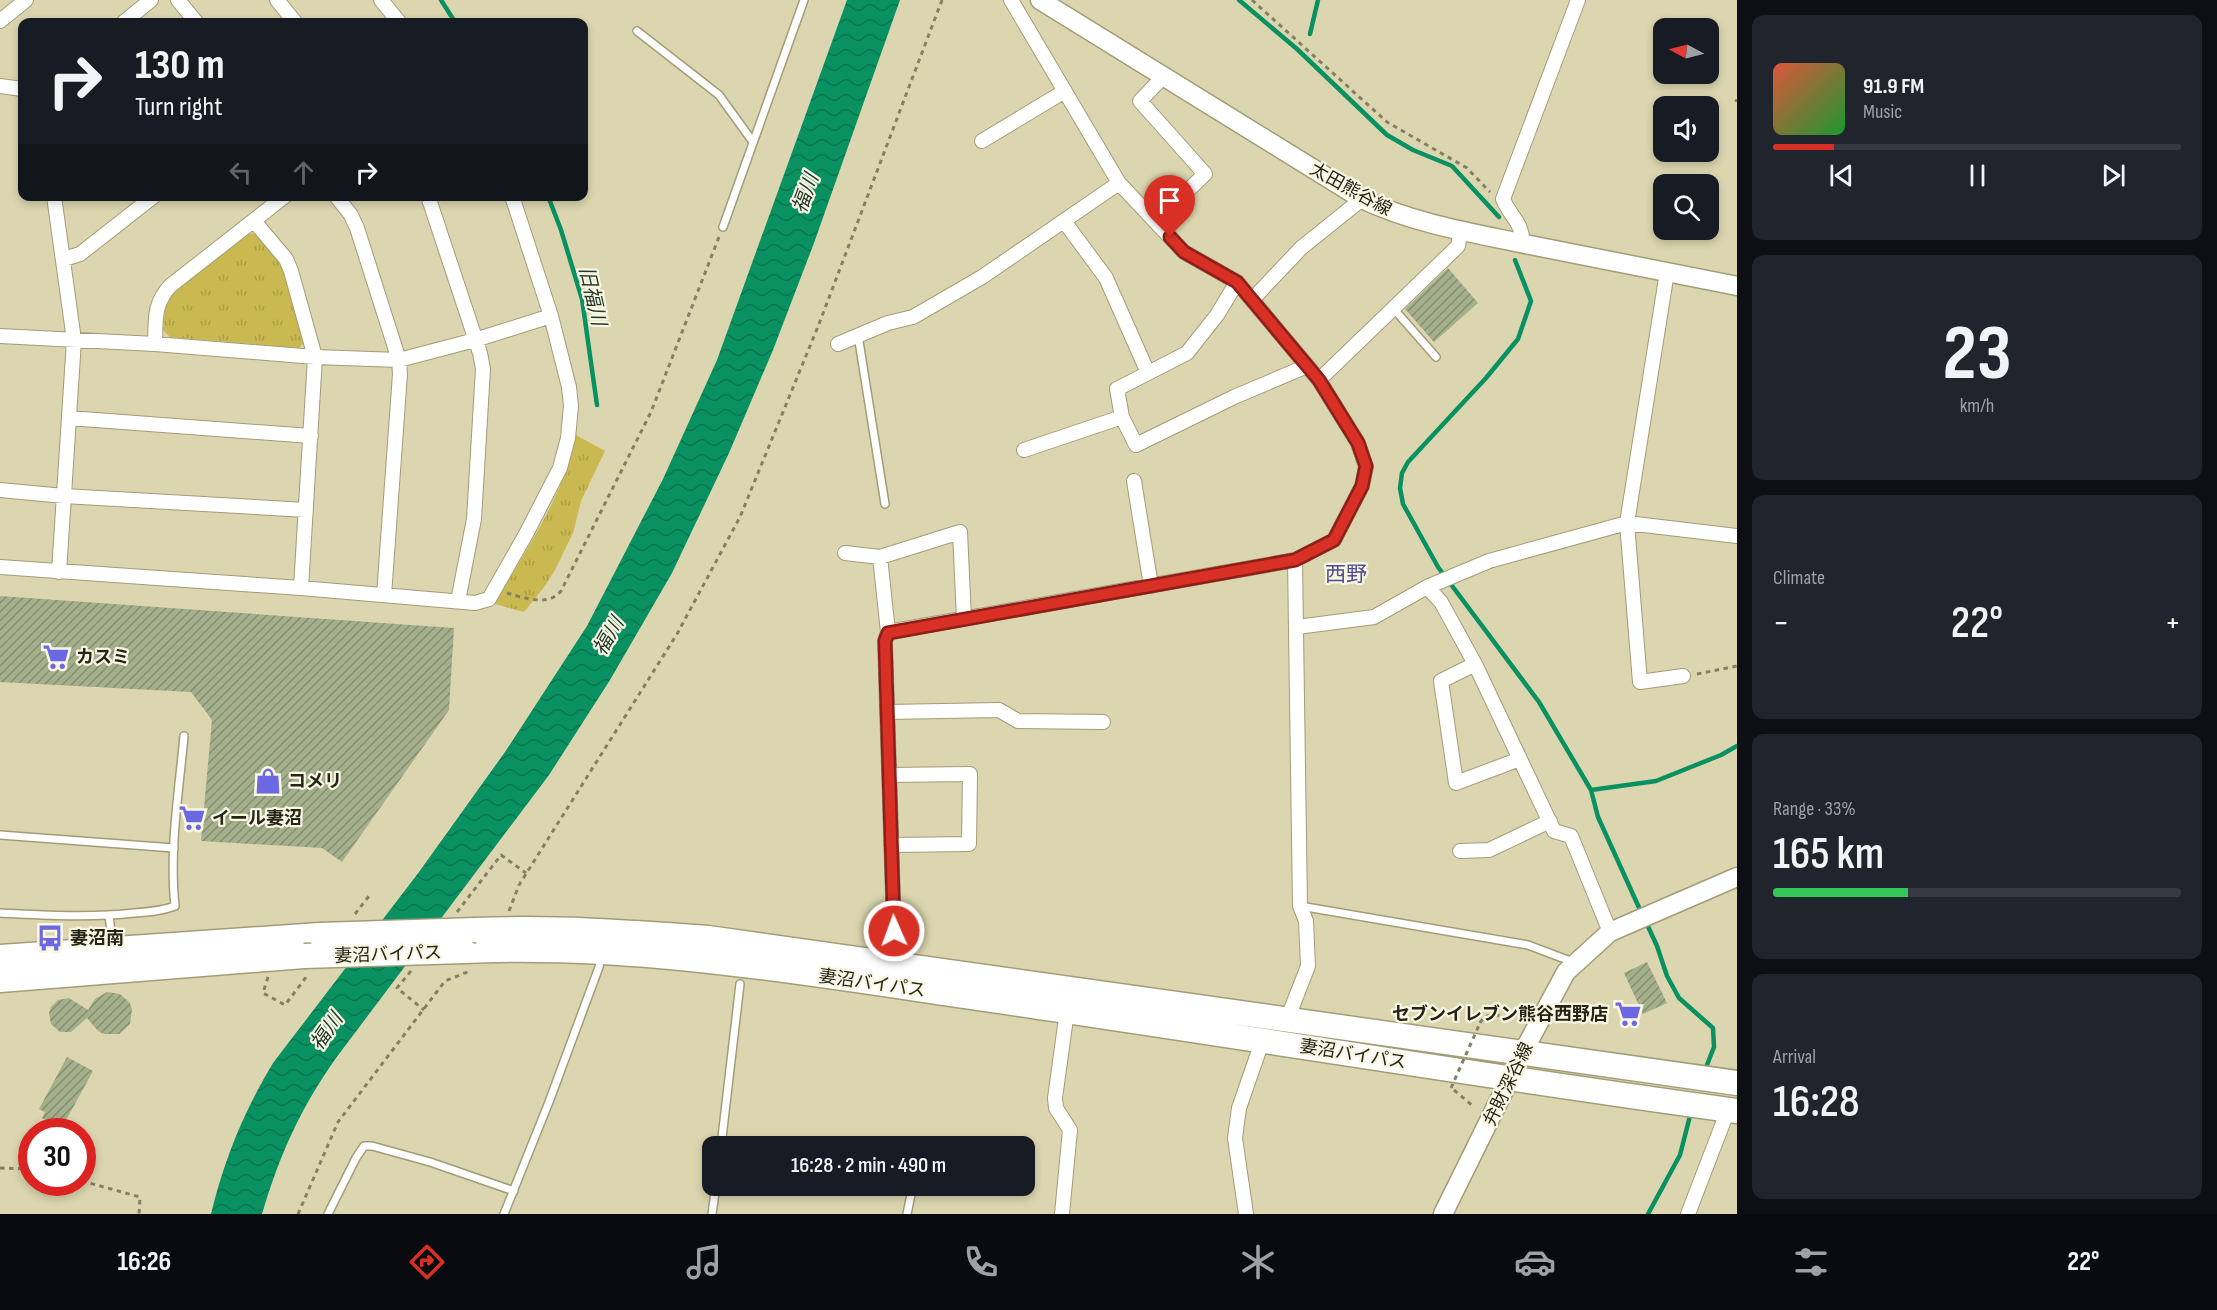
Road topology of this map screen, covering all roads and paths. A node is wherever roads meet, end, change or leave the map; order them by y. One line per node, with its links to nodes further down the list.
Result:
1 (26, 0): 16 (street)
2 (151, 0): 12 (street)
3 (178, 0): 13 (street)
4 (277, 0): 14 (street)
5 (381, 0): 15 (street)
6 (804, 0): 23 (lane)
7 (942, 0): 97 (path)
8 (1011, 0): 21 (street)
9 (1040, 0): 18 (main road, 太田熊谷線)
10 (1252, 0): 26 (path)
11 (1578, 0): 26 (street)
12 (129, 18)
13 (193, 18)
14 (293, 18)
15 (396, 18)
16 (0, 21)
17 (637, 31): 23 (lane)
18 (1164, 76): 25 (main road, 太田熊谷線); 35 (street)
19 (0, 86): 20 (street)
20 (18, 88)
21 (1065, 91): 22 (street); 24 (street)
22 (982, 141)
23 (753, 142): 36 (lane)
24 (1119, 183): 34 (street); 35 (street)
25 (1362, 199): 37 (main road, 太田熊谷線); 43 (street)
26 (1503, 199): 38 (street)
27 (55, 201): 39 (street)
28 (148, 201): 39 (street)
29 (279, 201): 33 (street)
30 (340, 201): 54 (street)
31 (430, 201): 49 (street)
32 (514, 201): 45 (street)
33 (254, 221): 50 (street); 52 (street)
34 (1064, 221): 46 (street); 56 (street)
35 (1156, 221): 41 (street)
36 (723, 227): 77 (path)
37 (1461, 230): 38 (main road, 太田熊谷線); 44 (street)
38 (1522, 243): 40 (main road, 太田熊谷線)
39 (64, 259): 48 (street)
40 (1667, 272): 42 (main road, 太田熊谷線); 67 (street)
41 (1237, 282): 43 (street); 56 (street)
42 (1737, 286)
43 (1252, 300): 55 (street)
44 (1393, 308): 53 (lane); 57 (street)
45 (551, 316): 49 (street); 79 (street)
46 (858, 335): 51 (street); 65 (lane)
47 (0, 336): 48 (street)
48 (74, 340): 50 (street); 59 (street)
49 (475, 340): 54 (street); 79 (street)
50 (155, 344): 52 (street)
51 (838, 344)
52 (315, 357): 54 (street); 60 (street)
53 (1436, 357)
54 (399, 360): 78 (street)
55 (1307, 366): 57 (street); 58 (street)
56 (1148, 373): 58 (street)
57 (1319, 380): 71 (street)
58 (1122, 417): 61 (street)
59 (69, 418): 60 (street); 64 (street)
60 (311, 436): 66 (street)
61 (1024, 450)
62 (1134, 481): 74 (street)
63 (0, 490): 64 (street)
64 (64, 496): 66 (street); 73 (street)
65 (885, 504)
66 (306, 510): 76 (street)
67 (1627, 523): 68 (street); 75 (street); 85 (street)
68 (1737, 536)
69 (845, 554): 70 (street)
70 (880, 557): 80 (street); 82 (street)
71 (1295, 560): 74 (street); 81 (street)
72 (0, 567): 73 (street)
73 (59, 572): 76 (street)
74 (1151, 586): 80 (street)
75 (1427, 587): 81 (street); 83 (street)
76 (301, 588): 78 (street)
77 (502, 591)
78 (384, 595): 79 (street)
79 (458, 601)
80 (964, 619): 82 (street)
81 (1298, 627): 99 (street)
82 (888, 633): 86 (street)
83 (1475, 664): 89 (street); 89 (street)
84 (1737, 666): 85 (path)
85 (1683, 676)
86 (887, 712): 87 (street); 90 (street)
87 (1103, 722)
88 (184, 736): 94 (lane)
89 (1520, 759): 91 (street)
90 (889, 775): 93 (street); 93 (street)
91 (1550, 821): 95 (street); 103 (street)
92 (0, 835): 94 (lane)
93 (891, 845): 108 (street)
94 (174, 848): 101 (lane)
95 (1460, 851)
96 (501, 855): 97 (path)
97 (526, 873): 102 (path)
98 (1737, 877): 103 (main road, 弁財深谷線)
99 (1300, 906): 109 (lane); 117 (street)
100 (0, 913): 101 (lane)
101 (109, 916): 105 (lane)
102 (508, 916)
103 (1610, 932): 109 (main road, 弁財深谷線)
104 (602, 941): 105 (highway, 妻沼バイパス, bridge); 107 (highway, 妻沼バイパス); 108 (highway, 妻沼バイパス); 115 (highway, 妻沼バイパス); 128 (lane)
105 (113, 950): 106 (highway, 妻沼バイパス)
106 (0, 957)
107 (469, 960): 110 (highway, 妻沼バイパス, bridge); 114 (path)
108 (890, 963): 113 (highway, 妻沼バイパス)
109 (1575, 963): 119 (main road, 弁財深谷線)
110 (0, 980)
111 (740, 984): 124 (lane)
112 (398, 988): 114 (path)
113 (1101, 1005): 115 (highway, 妻沼バイパス); 117 (highway, 妻沼バイパス); 118 (highway, 妻沼バイパス)
114 (424, 1010): 132 (path)
115 (1067, 1011): 137 (street)
116 (1505, 1017): 122 (path, bridge)
117 (1287, 1020): 119 (highway, 妻沼バイパス)
118 (1263, 1040): 120 (highway, 妻沼バイパス); 138 (street)
119 (1523, 1052): 120 (main road, 弁財深谷線); 121 (highway, 妻沼バイパス)
120 (1510, 1080): 123 (highway, 妻沼バイパス); 139 (main road, 弁財深谷線)
121 (1737, 1083)
122 (1473, 1106)
123 (1732, 1111): 140 (street)
124 (722, 1136)
125 (0, 1168): 126 (path)
126 (18, 1169)
127 (96, 1185): 131 (path)
128 (514, 1191): 133 (lane); 134 (lane)
129 (714, 1196): 135 (lane)
130 (911, 1196): 136 (lane)
131 (139, 1214)
132 (298, 1214)
133 (328, 1214)
134 (504, 1214)
135 (712, 1214)
136 (907, 1214)
137 (1062, 1214)
138 (1246, 1214)
139 (1443, 1214)
140 (1688, 1214)

